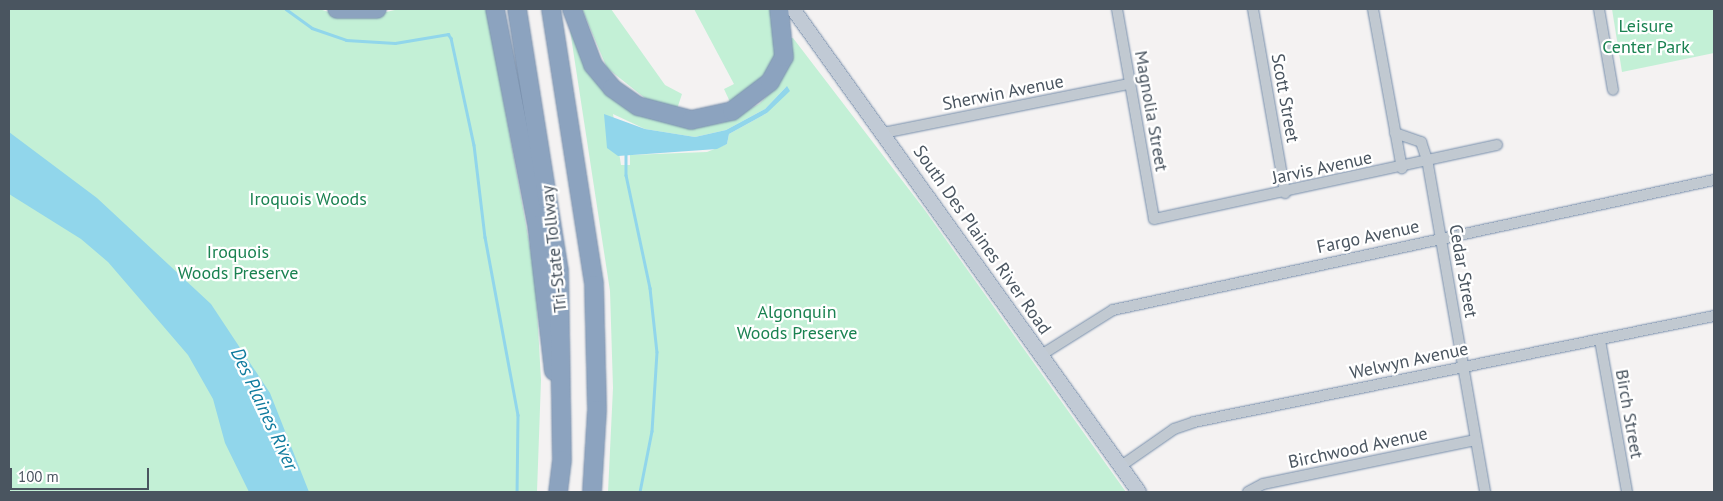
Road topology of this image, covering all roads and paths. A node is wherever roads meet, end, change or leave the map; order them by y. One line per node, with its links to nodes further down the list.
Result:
1 (338, 9): 2 (highway)
2 (377, 9)
3 (495, 9): 27 (highway)
4 (517, 9): 27 (highway, Tri-State Tollway)
5 (551, 9): 31 (highway, Tri-State Tollway)
6 (572, 9): 7 (highway)
7 (792, 9): 14 (main road, South Des Plaines River Road)
8 (1117, 9): 12 (street, Magnolia Street)
9 (1253, 9): 20 (street, Scott Street)
10 (1373, 9): 15 (street)
11 (1599, 9): 13 (street)
12 (1129, 84): 14 (street, Sherwin Avenue); 21 (street, Magnolia Street)
13 (1613, 90)
14 (883, 133): 25 (main road, South Des Plaines River Road)
15 (1395, 133): 17 (street, Cedar Street); 18 (street)
16 (1497, 145): 17 (street, Jarvis Avenue)
17 (1427, 159): 18 (street, Jarvis Avenue); 22 (street, Cedar Street)
18 (1402, 168): 20 (street, Jarvis Avenue)
19 (1714, 180): 22 (street, Fargo Avenue)
20 (1285, 192): 21 (street, Jarvis Avenue)
21 (1154, 219)
22 (1441, 238): 25 (street, Fargo Avenue); 26 (street, Cedar Street)
23 (1714, 316): 24 (street, Welwyn Avenue)
24 (1600, 340): 26 (street, Welwyn Avenue); 35 (street, Birch Street)
25 (1041, 355): 29 (main road, South Des Plaines River Road)
26 (1462, 367): 28 (street, Cedar Street); 29 (street, Welwyn Avenue)
27 (561, 421): 30 (highway, Tri-State Tollway)
28 (1476, 440): 33 (street, Birchwood Avenue); 34 (street, Cedar Street)
29 (1121, 466): 32 (main road, South Des Plaines River Road)
30 (558, 492)
31 (592, 492)
32 (1140, 492)
33 (1248, 492)
34 (1485, 492)
35 (1627, 492)

